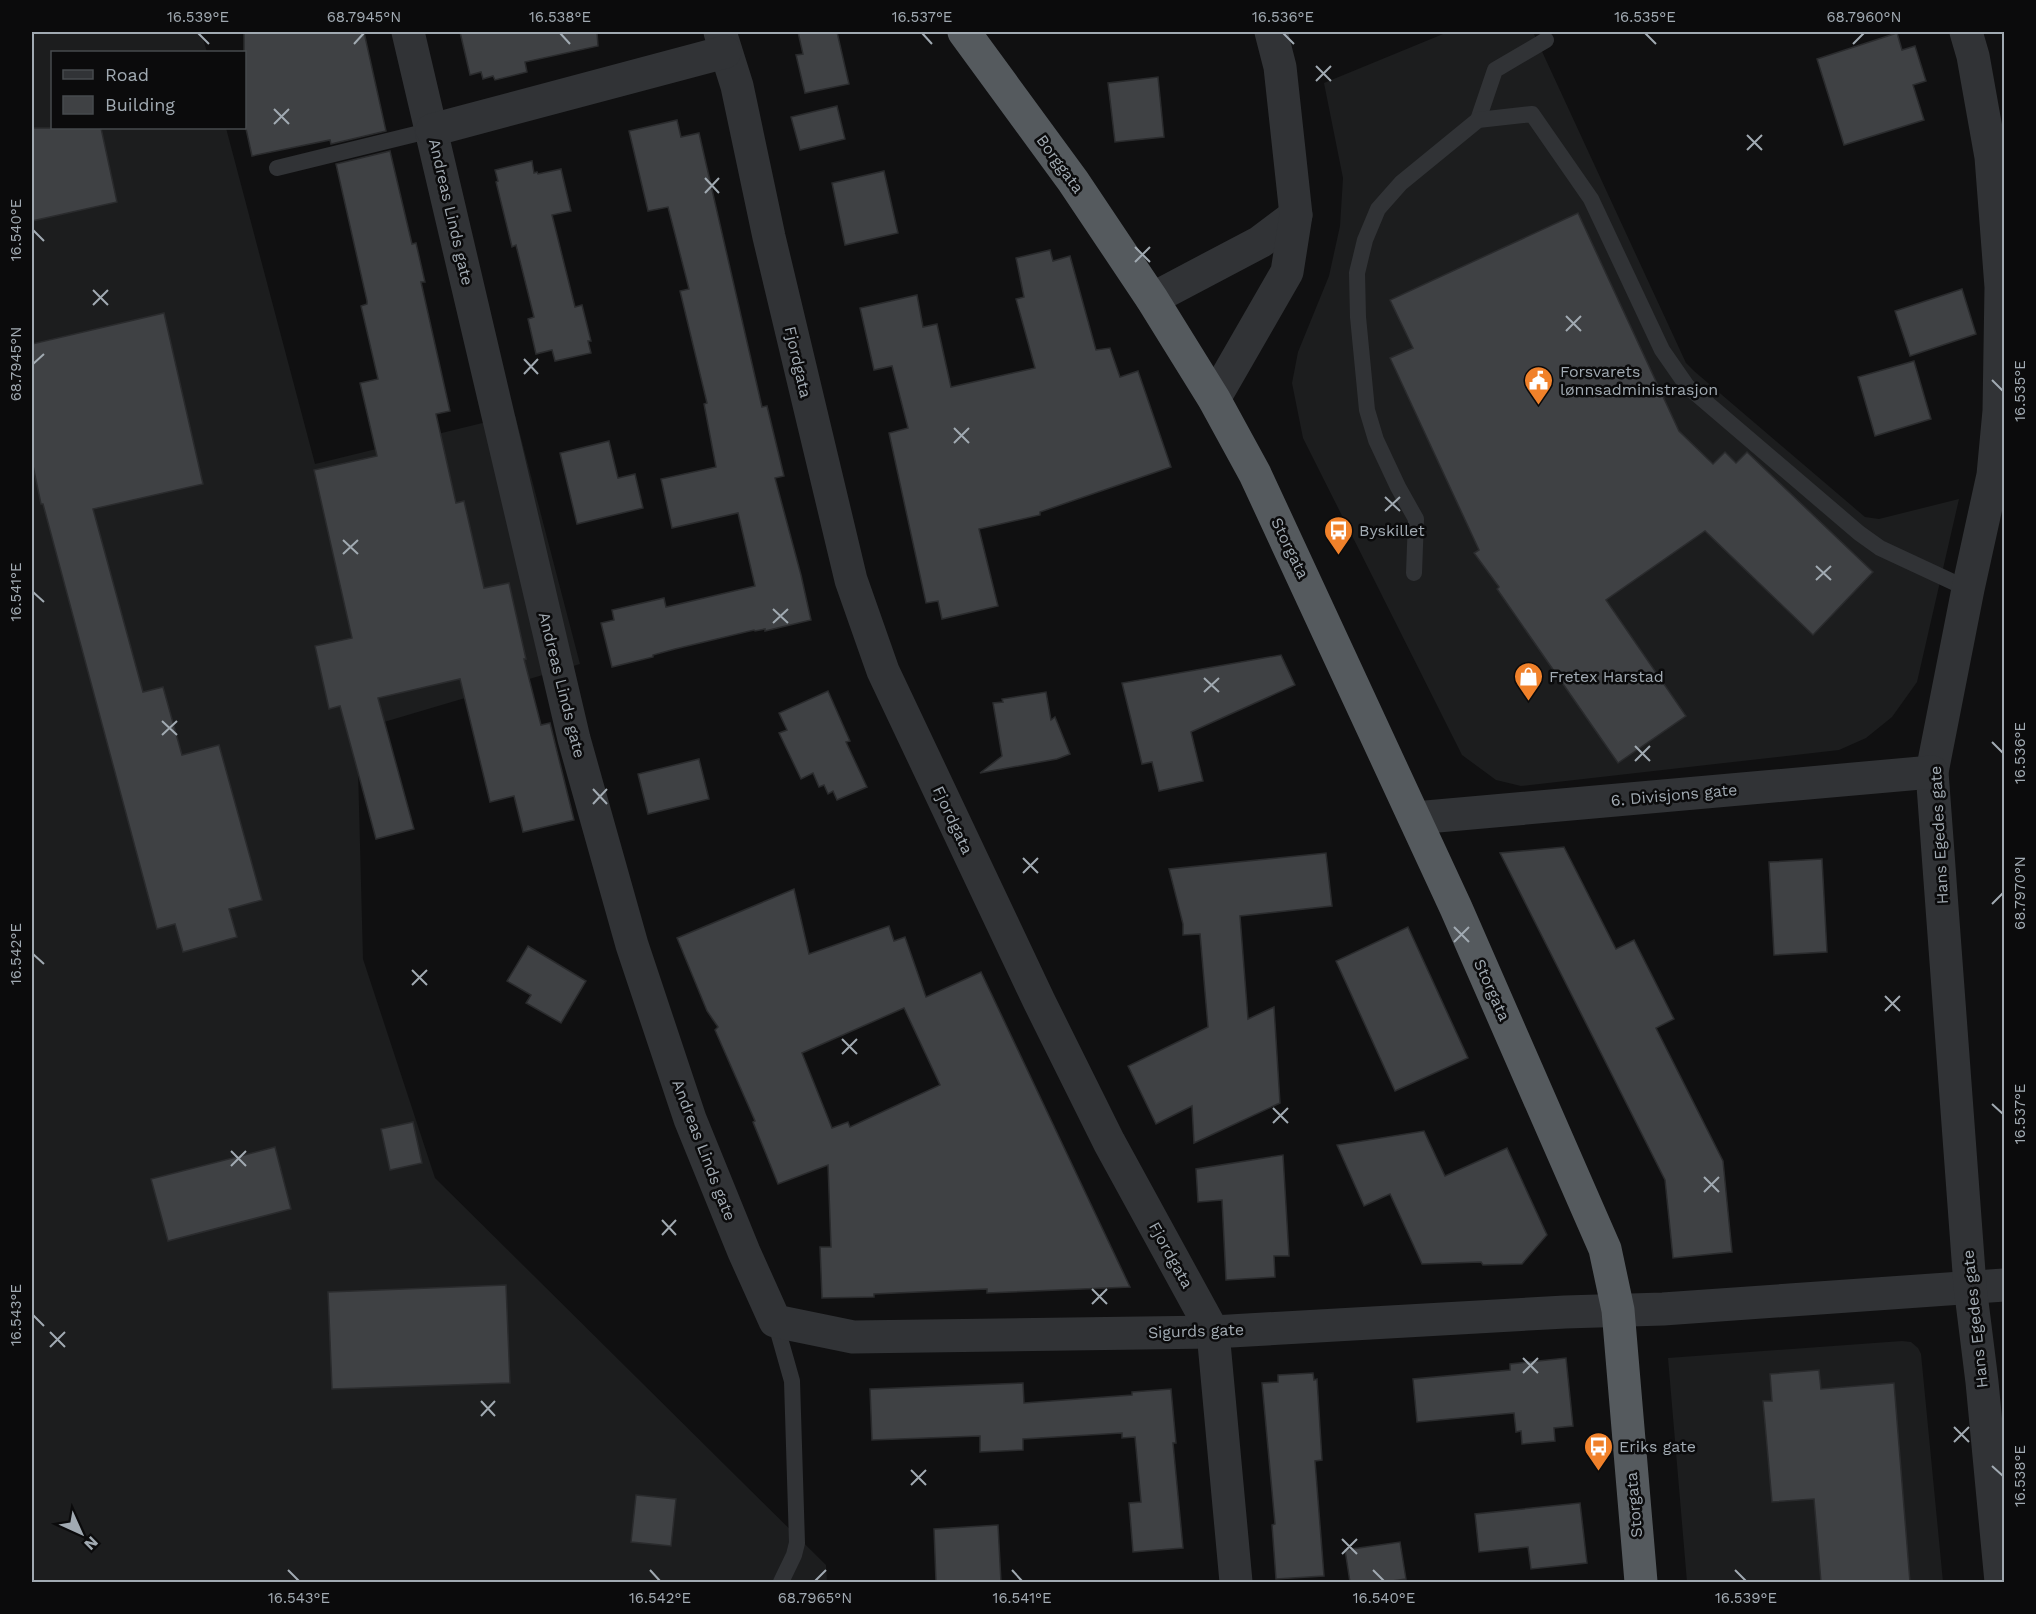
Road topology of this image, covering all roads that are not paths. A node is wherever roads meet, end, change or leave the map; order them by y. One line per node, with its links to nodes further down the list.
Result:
1 (408, 32): 8 (street, Andreas Linds gate)
2 (964, 32): 11 (highway, Borggata)
3 (1271, 32): 10 (street)
4 (1546, 40): 7 (lane)
5 (1973, 40): 13 (street, Hans Egedes gate)
6 (722, 42): 8 (street); 22 (street, Fjordgata)
7 (1478, 120): 14 (lane); 15 (lane)
8 (432, 130): 9 (lane); 21 (street, Andreas Linds gate)
9 (277, 168)
10 (1296, 215): 11 (street); 12 (street)
11 (1152, 298): 12 (highway, Storgata)
12 (1214, 399): 17 (highway, Storgata)
13 (1999, 472): 15 (street, Hans Egedes gate)
14 (1414, 573)
15 (1968, 589): 16 (street, Hans Egedes gate)
16 (1932, 772): 17 (street, 6. Divisjons gate); 19 (street, Hans Egedes gate)
17 (1415, 818): 20 (highway, Storgata)
18 (2004, 1285): 19 (street, Sigurds gate)
19 (1970, 1286): 20 (street, Sigurds gate); 26 (street, Hans Egedes gate)
20 (1618, 1310): 22 (street, Sigurds gate); 25 (highway, Storgata)
21 (775, 1322): 22 (street, Sigurds gate); 23 (lane)
22 (1213, 1332): 24 (street, Fjordgata)
23 (781, 1582)
24 (1236, 1582)
25 (1641, 1582)
26 (2001, 1582)

